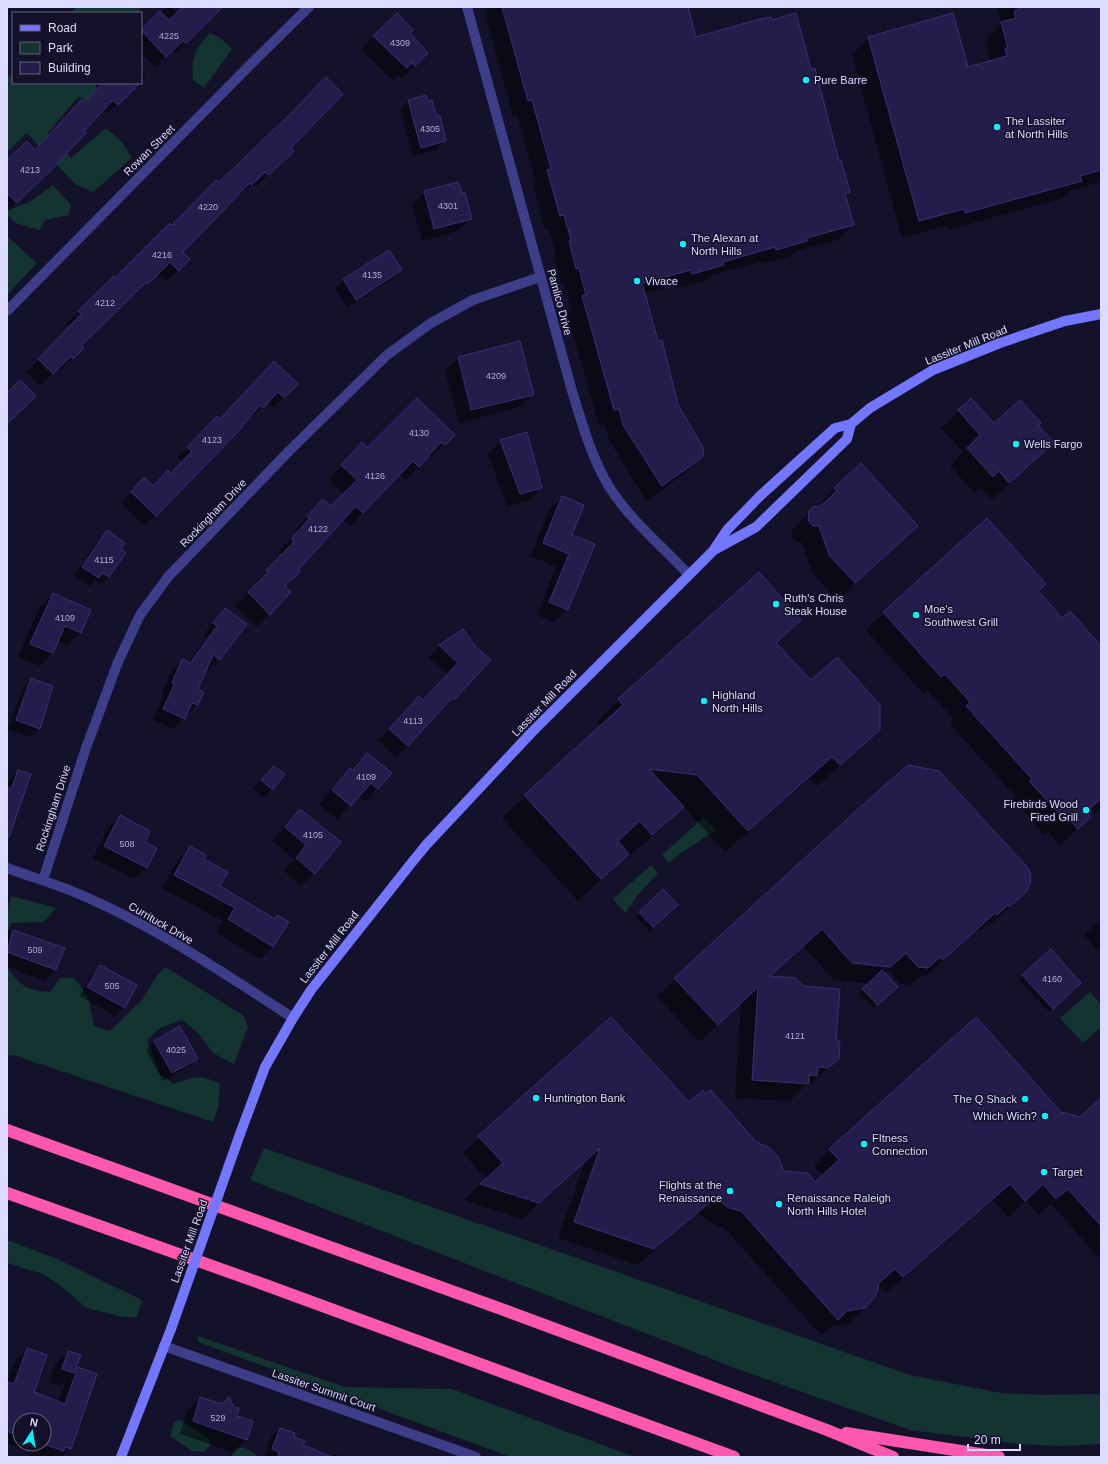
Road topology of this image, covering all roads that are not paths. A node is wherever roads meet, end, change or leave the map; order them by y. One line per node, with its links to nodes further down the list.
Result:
1 (309, 7): 4 (street, Rowan Street)
2 (467, 7): 3 (street, Pamlico Drive)
3 (540, 277): 8 (street, Pamlico Drive); 10 (street, Rockingham Drive)
4 (7, 311)
5 (1101, 314): 6 (main road, Lassiter Mill Road)
6 (851, 424): 7 (main road, Lassiter Mill Road); 7 (main road, Lassiter Mill Road)
7 (713, 551): 8 (main road, Lassiter Mill Road)
8 (688, 574): 11 (main road, Lassiter Mill Road)
9 (7, 868): 10 (street, Currituck Drive)
10 (43, 880): 11 (street, Currituck Drive)
11 (292, 1018): 14 (main road, Lassiter Mill Road, bridge)
12 (7, 1130): 15 (highway)
13 (7, 1193): 18 (highway)
14 (164, 1346): 16 (main road, Lassiter Mill Road); 17 (street, Lassiter Summit Court)
15 (826, 1430): 19 (highway); 20 (highway)
16 (121, 1457)
17 (476, 1457)
18 (734, 1457)
19 (893, 1457)
20 (999, 1457)

